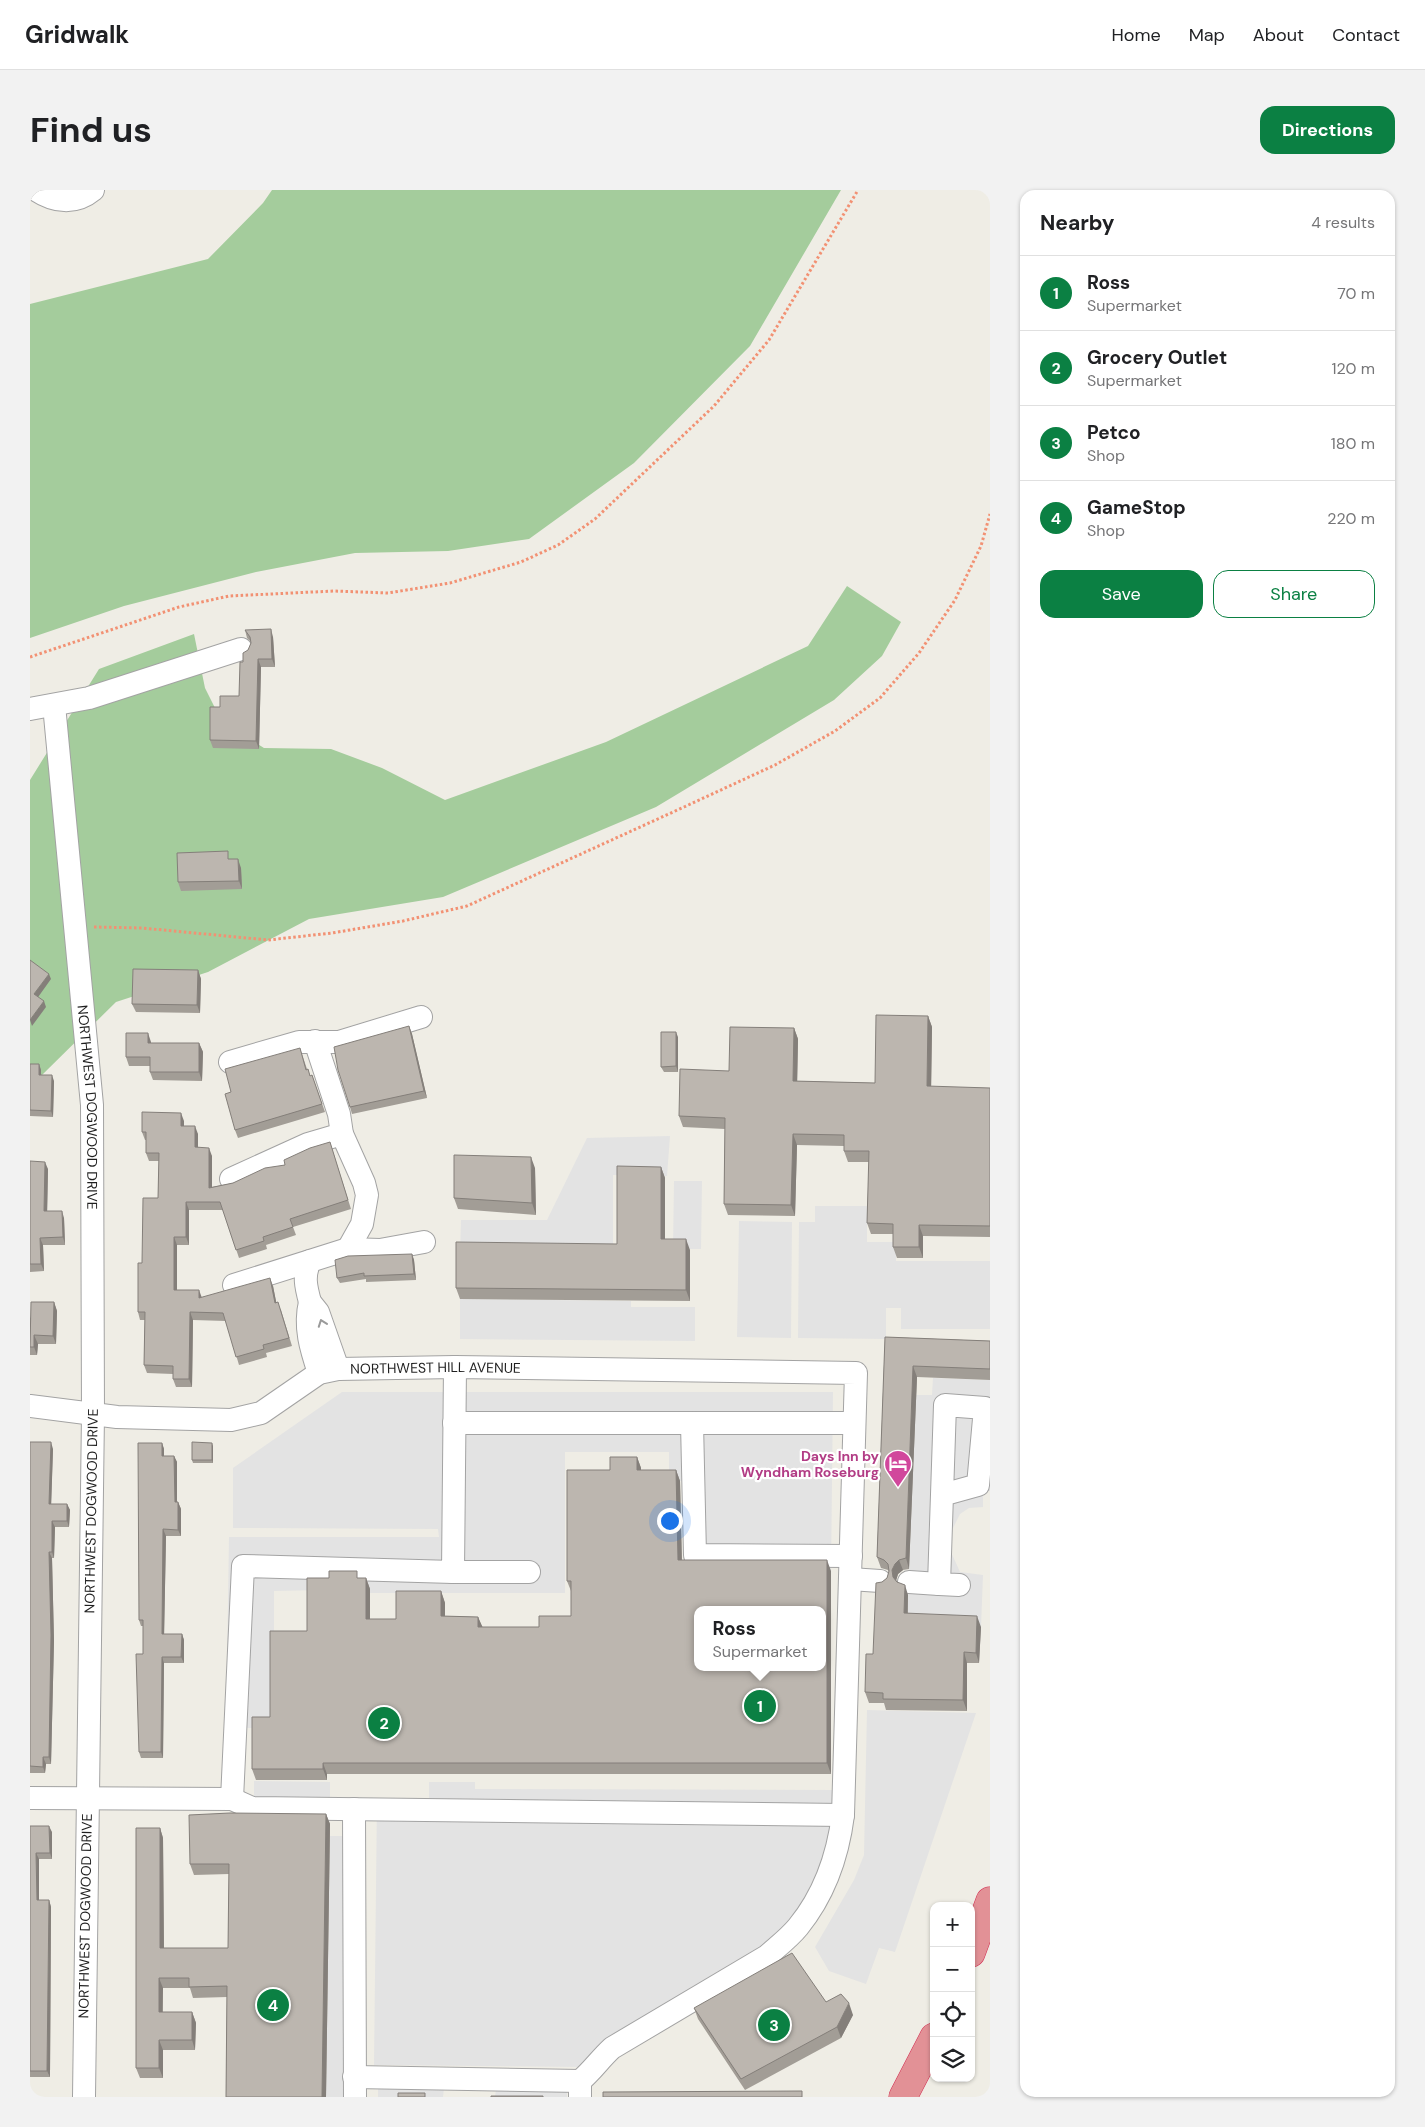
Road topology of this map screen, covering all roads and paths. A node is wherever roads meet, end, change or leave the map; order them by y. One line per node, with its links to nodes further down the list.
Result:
1 (36, 190): 2 (street)
2 (93, 190)
3 (858, 190): 6 (path)
4 (990, 514): 9 (path)
5 (241, 650): 7 (street)
6 (30, 657)
7 (54, 705): 8 (street); 9 (street, NORTHWEST DOGWOOD DRIVE)
8 (30, 709)
9 (75, 926): 22 (street, NORTHWEST DOGWOOD DRIVE)
10 (421, 1017): 11 (street)
11 (315, 1041): 12 (street); 13 (street)
12 (230, 1062)
13 (342, 1134): 14 (street); 16 (street)
14 (231, 1179)
15 (424, 1242): 16 (street)
16 (348, 1249): 17 (street)
17 (310, 1261): 18 (street); 20 (street)
18 (234, 1285)
19 (455, 1367): 20 (street, NORTHWEST HILL AVENUE); 23 (street); 25 (street, NORTHWEST HILL AVENUE)
20 (329, 1371): 22 (street)
21 (30, 1406): 22 (street)
22 (93, 1414): 34 (street, NORTHWEST DOGWOOD DRIVE)
23 (454, 1423): 24 (street); 28 (street)
24 (692, 1423): 25 (street); 27 (street)
25 (854, 1423): 27 (street)
26 (942, 1495): 32 (street)
27 (851, 1556): 30 (street)
28 (453, 1572): 29 (street); 35 (street)
29 (529, 1572)
30 (850, 1579): 31 (street); 37 (street)
31 (880, 1581)
32 (909, 1582)
33 (30, 1798): 34 (street)
34 (87, 1798): 35 (street); 45 (street, NORTHWEST DOGWOOD DRIVE)
35 (232, 1799): 36 (street)
36 (354, 1809): 37 (street); 41 (street)
37 (843, 1815): 44 (street)
38 (990, 1901): 39 (highway)
39 (973, 1947)
40 (930, 2045): 46 (highway)
41 (355, 2087): 42 (street)
42 (458, 2088): 43 (street)
43 (486, 2088): 44 (street)
44 (580, 2089)
45 (84, 2097)
46 (903, 2097)

